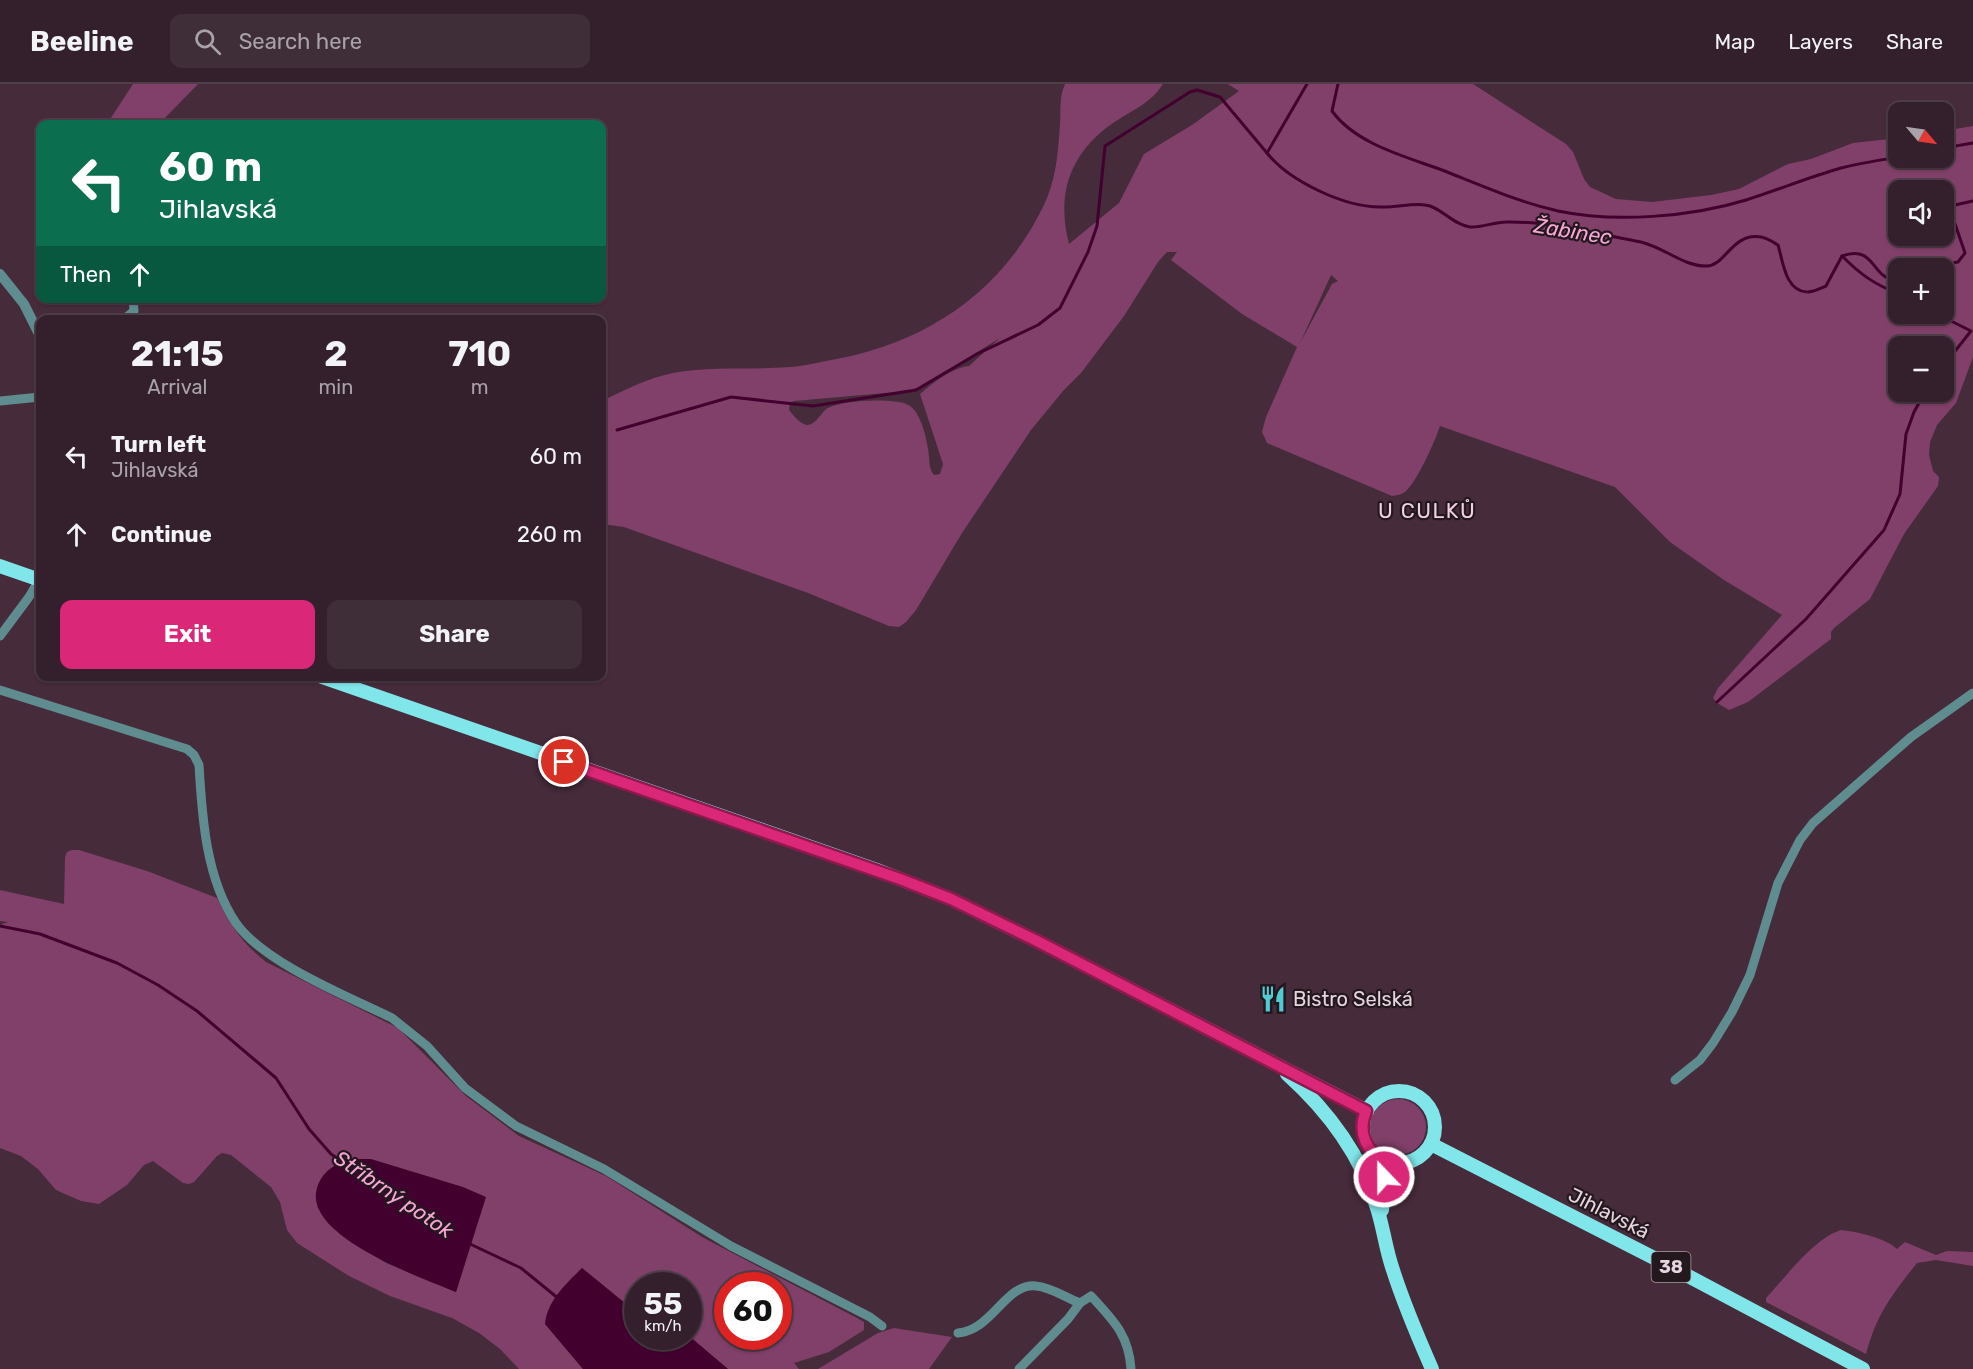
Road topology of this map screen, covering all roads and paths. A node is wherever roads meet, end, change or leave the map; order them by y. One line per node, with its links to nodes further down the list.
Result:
1 (0, 274): 2 (street)
2 (36, 324)
3 (36, 397): 4 (street)
4 (0, 401)
5 (0, 566): 6 (main road)
6 (36, 579)
7 (36, 586): 8 (street)
8 (0, 636)
9 (333, 681): 12 (main road)
10 (0, 690): 19 (street)
11 (1973, 693): 13 (street)
12 (1261, 1056): 14 (main road); 17 (main road)
13 (1675, 1080)
14 (1366, 1111): 15 (main road); 16 (main road)
15 (1431, 1144): 16 (main road); 24 (main road, Jihlavská / 38)
16 (1387, 1162): 17 (main road)
17 (1383, 1230): 23 (main road)
18 (1080, 1303): 20 (street); 21 (street); 22 (street)
19 (882, 1326)
20 (958, 1333)
21 (1019, 1369)
22 (1131, 1369)
23 (1432, 1369)
24 (1863, 1369)

